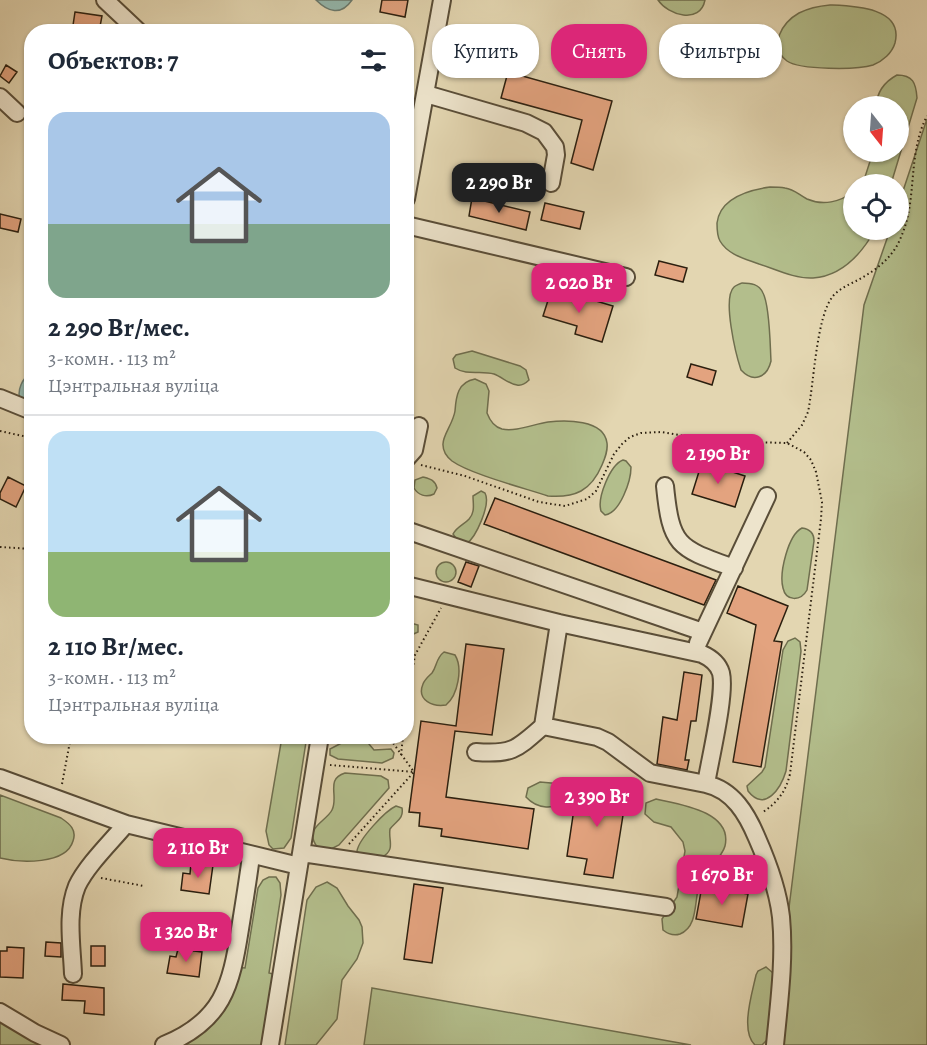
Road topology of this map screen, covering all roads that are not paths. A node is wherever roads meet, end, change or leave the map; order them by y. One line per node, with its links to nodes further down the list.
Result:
1 (105, 0): 3 (street)
2 (442, 0): 4 (street)
3 (130, 24)
4 (426, 94): 7 (street); 8 (street)
5 (0, 97): 6 (street)
6 (17, 113)
7 (414, 155)
8 (551, 183)
9 (414, 227): 10 (street)
10 (626, 277)
11 (0, 398): 12 (street)
12 (24, 408)
13 (419, 426): 14 (street)
14 (414, 450)
15 (665, 486): 18 (street)
16 (767, 496): 18 (street)
17 (414, 533): 21 (street)
18 (734, 568): 21 (street)
19 (414, 587): 20 (street)
20 (559, 623): 22 (street); 23 (street)
21 (703, 632): 22 (street)
22 (693, 651): 27 (street)
23 (543, 726): 25 (street); 27 (street)
24 (319, 744): 30 (street)
25 (476, 752)
26 (0, 777): 28 (street)
27 (706, 784): 37 (street)
28 (126, 824): 29 (street); 32 (street)
29 (251, 856): 30 (street); 35 (street)
30 (301, 860): 31 (street); 36 (street)
31 (666, 906)
32 (73, 974)
33 (0, 1012): 34 (street)
34 (61, 1045)
35 (164, 1045)
36 (270, 1045)
37 (775, 1045)

